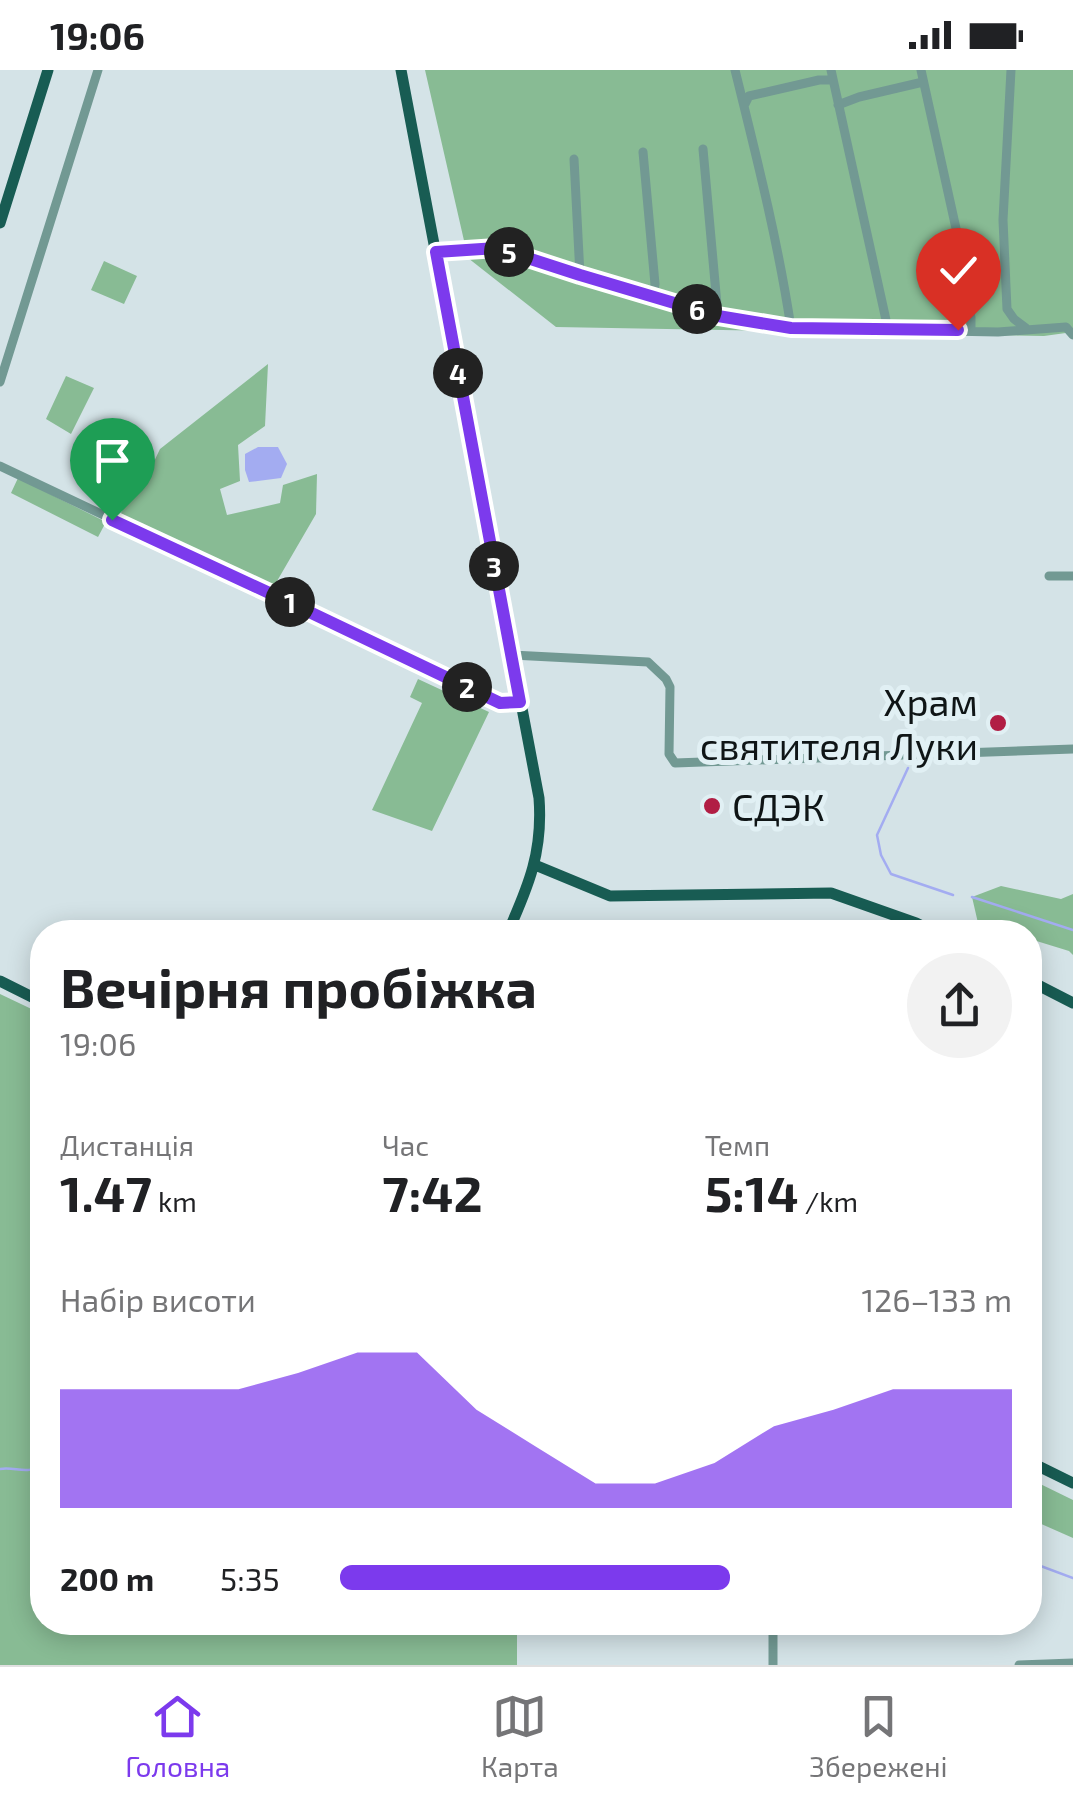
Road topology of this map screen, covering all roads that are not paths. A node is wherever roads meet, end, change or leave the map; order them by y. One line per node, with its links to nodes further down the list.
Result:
1 (98, 70): 24 (street)
2 (401, 70): 15 (main road)
3 (735, 70): 9 (street)
4 (921, 70): 8 (street)
5 (1011, 70): 21 (street)
6 (45, 72): 14 (main road)
7 (832, 75): 9 (street); 10 (street)
8 (923, 82): 10 (street); 22 (street)
9 (745, 104): 19 (street)
10 (838, 105): 20 (street)
11 (703, 149): 18 (street)
12 (643, 152): 17 (street)
13 (574, 159): 16 (street)
14 (0, 223)
15 (436, 252): 16 (street); 28 (main road)
16 (580, 275): 17 (street)
17 (653, 296): 18 (street)
18 (718, 316): 19 (street)
19 (791, 328): 20 (street)
20 (888, 329): 22 (street)
21 (1027, 329): 22 (street); 23 (street)
22 (971, 330)
23 (1073, 335)
24 (0, 382)
25 (0, 466): 29 (street)
26 (1049, 576): 27 (street)
27 (1073, 576)
28 (512, 654): 29 (main road); 30 (street)
29 (520, 702): 31 (main road)
30 (1073, 749)
31 (535, 866): 32 (main road); 33 (main road)
32 (513, 920)
33 (908, 920)
34 (0, 981): 36 (main road)
35 (1042, 987): 37 (main road)
36 (30, 996)
37 (1073, 1003)
38 (1042, 1468): 39 (main road)
39 (1073, 1483)
40 (773, 1635): 42 (street)
41 (1073, 1663): 43 (street)
42 (773, 1665)
43 (1019, 1665)

